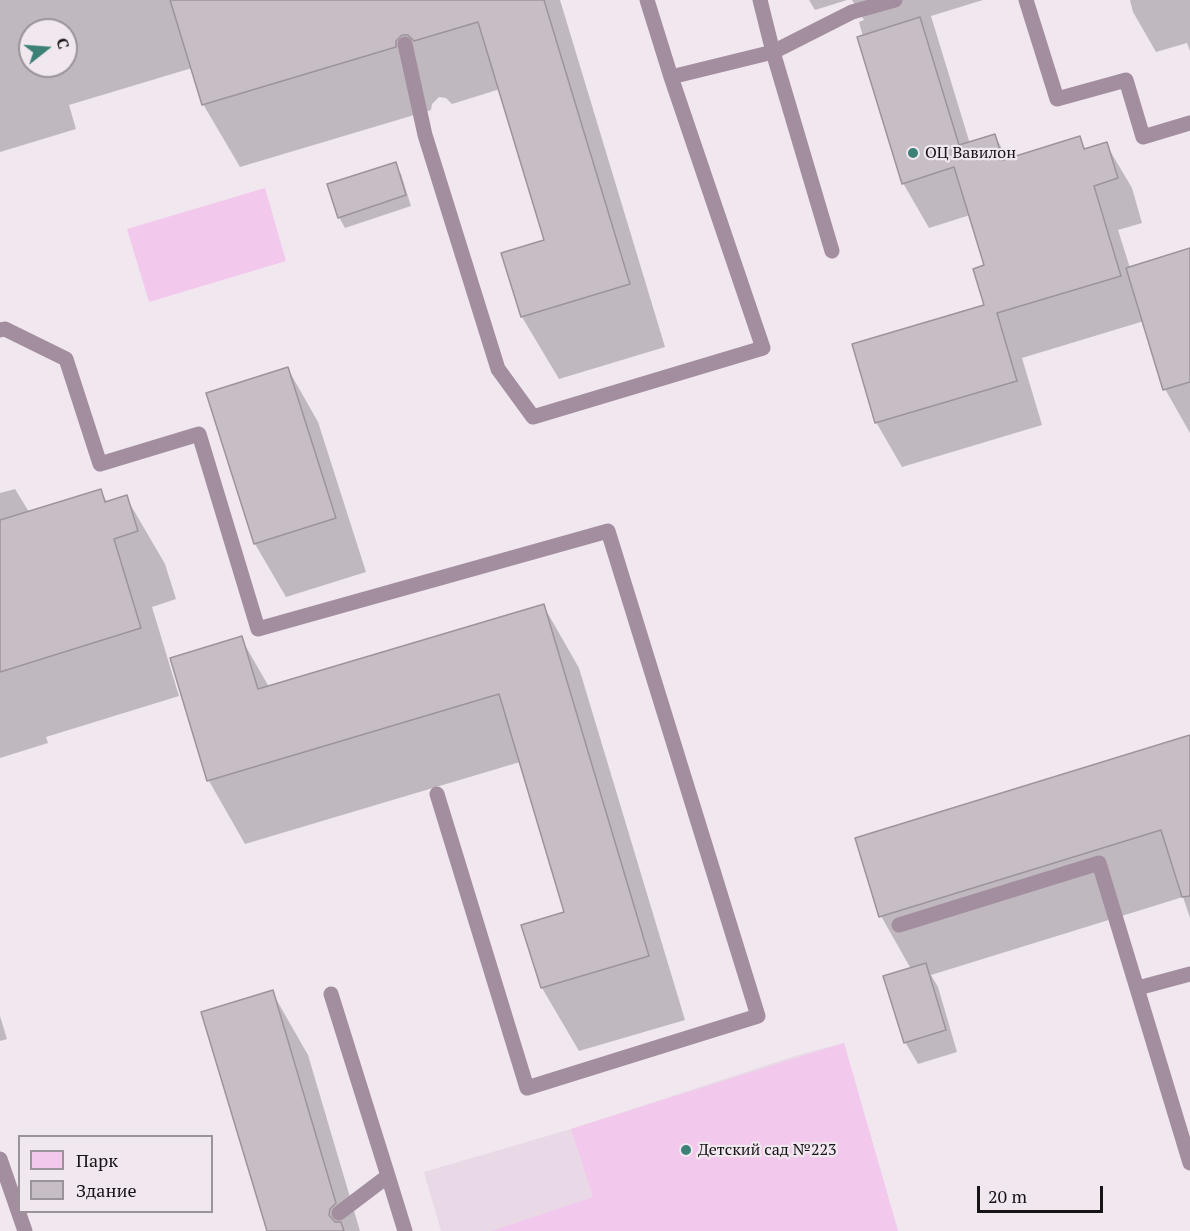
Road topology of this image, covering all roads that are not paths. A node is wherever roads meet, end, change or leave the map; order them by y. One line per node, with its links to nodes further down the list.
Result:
1 (647, 0): 7 (lane)
2 (760, 0): 6 (lane)
3 (894, 0): 6 (lane)
4 (1026, 0): 8 (lane)
5 (405, 44): 7 (lane)
6 (773, 52): 7 (lane); 9 (lane)
7 (671, 76)
8 (1190, 123)
9 (832, 251)
10 (0, 330): 11 (lane)
11 (437, 794)
12 (899, 926): 14 (lane)
13 (1190, 974): 14 (lane)
14 (1138, 988): 17 (lane)
15 (331, 994): 18 (lane)
16 (0, 1159): 19 (lane)
17 (1190, 1163)
18 (388, 1176): 21 (lane); 23 (lane)
19 (18, 1211)
20 (19, 1213): 22 (lane)
21 (339, 1213)
22 (25, 1231)
23 (405, 1231)

